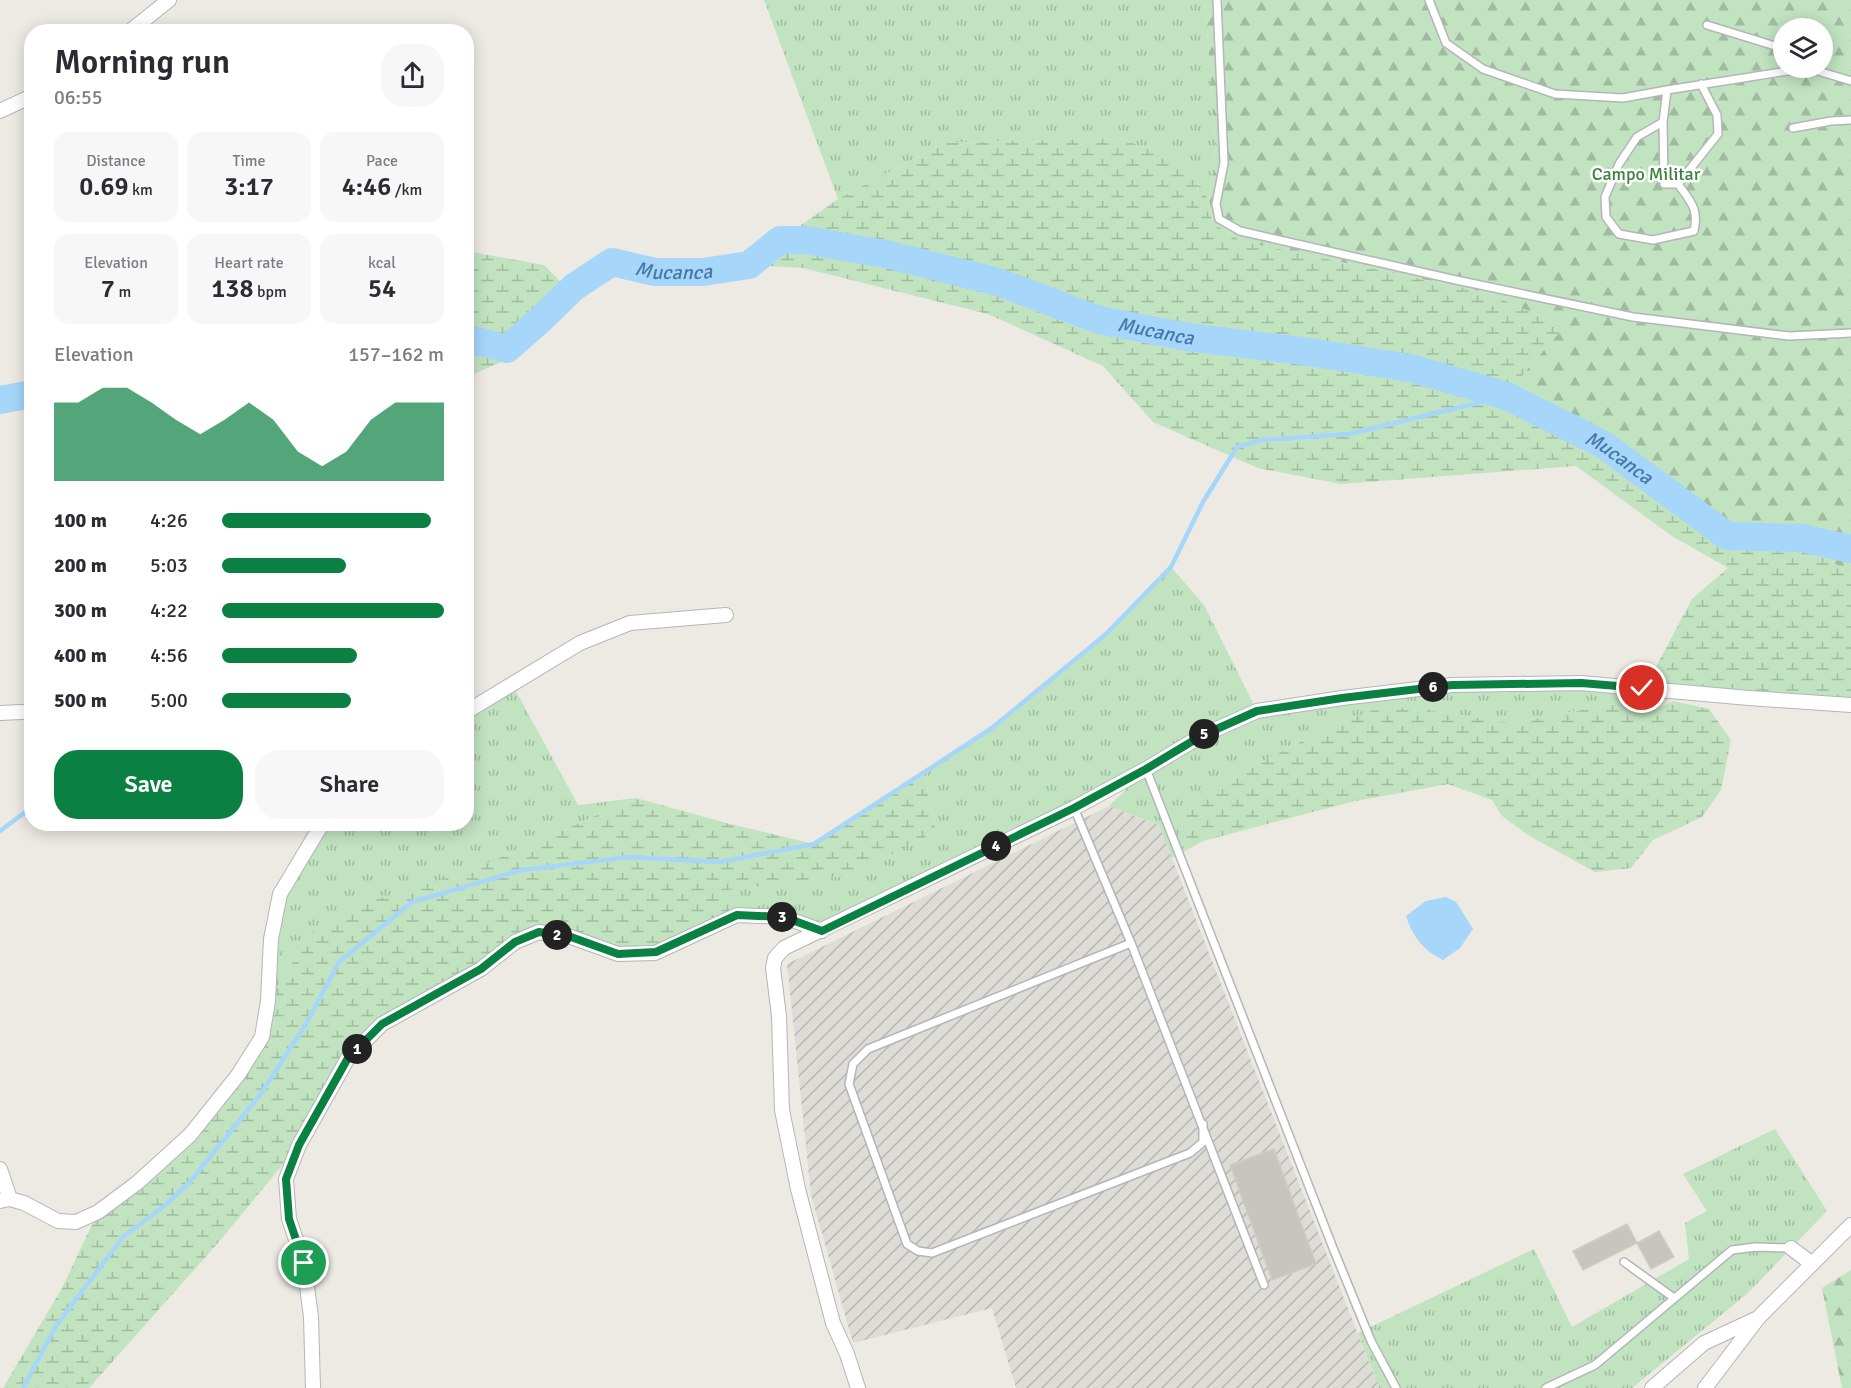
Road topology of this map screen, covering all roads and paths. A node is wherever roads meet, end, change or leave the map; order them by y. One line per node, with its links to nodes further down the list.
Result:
1 (170, 0): 4 (street)
2 (1217, 0): 18 (lane)
3 (1429, 0): 11 (lane)
4 (139, 24)
5 (1707, 25): 6 (lane)
6 (1773, 45)
7 (1773, 73): 10 (lane)
8 (1833, 76): 9 (lane)
9 (1851, 81)
10 (1701, 84): 11 (lane); 17 (lane)
11 (1667, 90): 15 (lane)
12 (24, 100): 13 (street)
13 (0, 111)
14 (1851, 120): 16 (lane)
15 (1664, 122): 17 (lane); 17 (lane)
16 (1793, 128)
17 (1678, 184)
18 (1851, 333)
19 (726, 615): 21 (street)
20 (1851, 705): 24 (street)
21 (474, 707)
22 (22, 712): 23 (street)
23 (0, 713)
24 (1146, 769): 25 (street); 41 (lane)
25 (1074, 808): 27 (street); 28 (lane)
26 (318, 831): 31 (street)
27 (822, 931): 39 (street); 40 (street)
28 (1131, 943): 29 (lane); 29 (lane)
29 (1203, 1124): 36 (lane)
30 (0, 1169): 31 (street)
31 (5, 1200)
32 (1851, 1225): 35 (street)
33 (1791, 1248): 35 (street); 37 (lane)
34 (1624, 1262): 37 (lane)
35 (1811, 1263): 38 (street)
36 (1264, 1285)
37 (1674, 1298): 42 (lane)
38 (1760, 1317): 43 (street); 44 (street)
39 (313, 1388)
40 (858, 1388)
41 (1396, 1388)
42 (1546, 1388)
43 (1652, 1388)
44 (1704, 1388)

